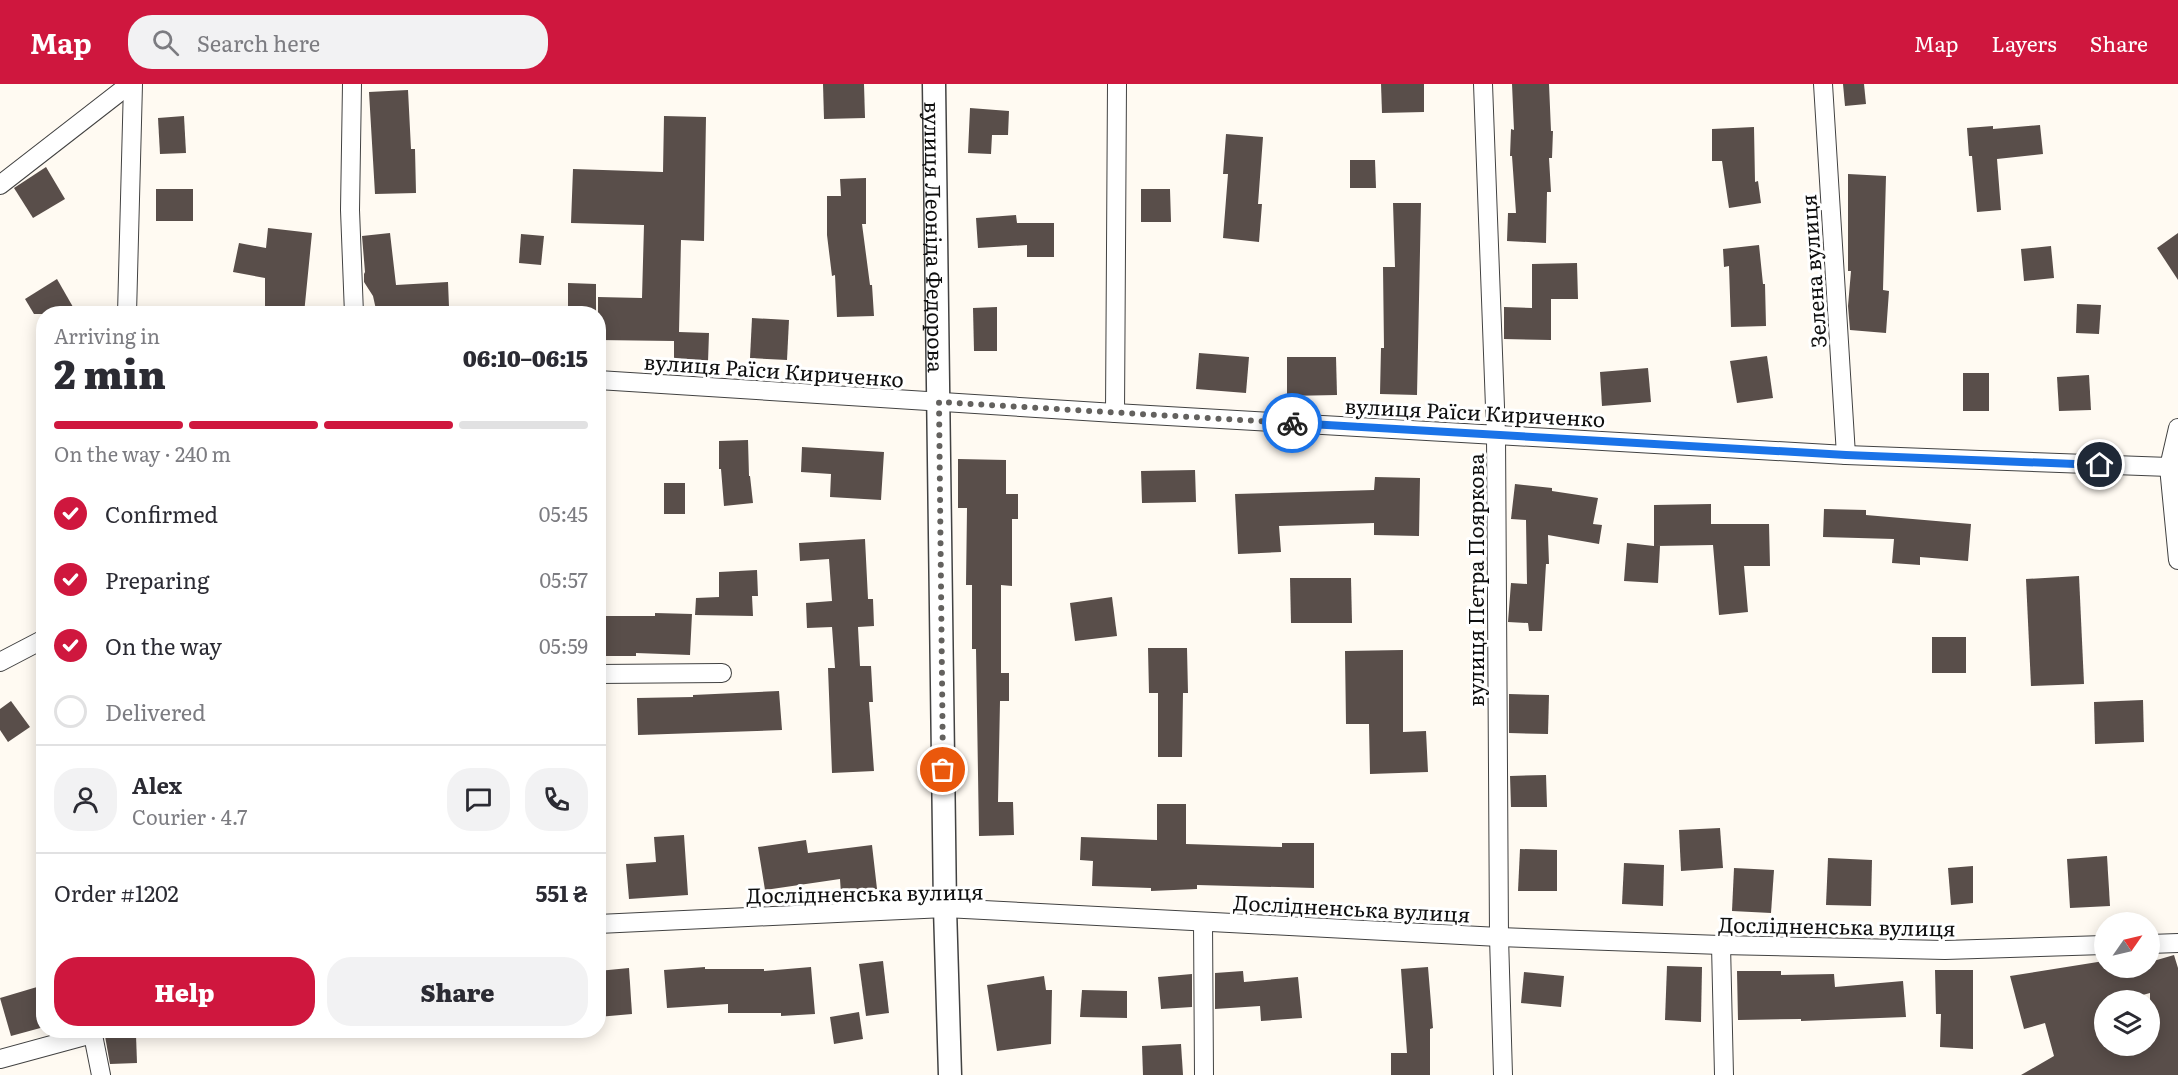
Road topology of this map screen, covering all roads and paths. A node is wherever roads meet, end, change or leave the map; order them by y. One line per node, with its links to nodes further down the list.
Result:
1 (131, 84): 7 (street); 8 (street)
2 (352, 84): 9 (street)
3 (934, 84): 11 (street, вулиця Леоніда Федорова)
4 (1117, 84): 12 (street)
5 (1483, 84): 14 (street, вулиця Петра Пояркова)
6 (1823, 84): 15 (street, Зелена вулиця)
7 (0, 185)
8 (128, 306)
9 (354, 306)
10 (606, 381): 11 (street, вулиця Раїси Кириченко)
11 (939, 402): 12 (street, вулиця Раїси Кириченко); 22 (street, вулиця Леоніда Федорова)
12 (1115, 413): 14 (street, вулиця Раїси Кириченко)
13 (2178, 428): 16 (street)
14 (1496, 434): 15 (street, вулиця Раїси Кириченко); 25 (street, вулиця Петра Пояркова)
15 (1846, 455): 16 (street, вулиця Раїси Кириченко)
16 (2169, 467): 17 (street)
17 (2178, 560)
18 (36, 643): 19 (street)
19 (0, 662)
20 (722, 673): 21 (street)
21 (606, 674)
22 (945, 908): 23 (street, Дослідненська вулиця); 24 (street, Дослідненська вулиця); 34 (street, вулиця Леоніда Федорова)
23 (1203, 922): 25 (street, Дослідненська вулиця); 35 (street)
24 (606, 924)
25 (1498, 937): 28 (street, Дослідненська вулиця); 36 (street, вулиця Петра Пояркова)
26 (2178, 943): 27 (street)
27 (2160, 944)
28 (1721, 945): 29 (street, Дослідненська вулиця); 37 (street)
29 (2094, 945)
30 (72, 1038): 32 (street)
31 (93, 1038): 33 (street)
32 (0, 1059)
33 (101, 1075)
34 (950, 1075)
35 (1204, 1075)
36 (1503, 1075)
37 (1724, 1075)

